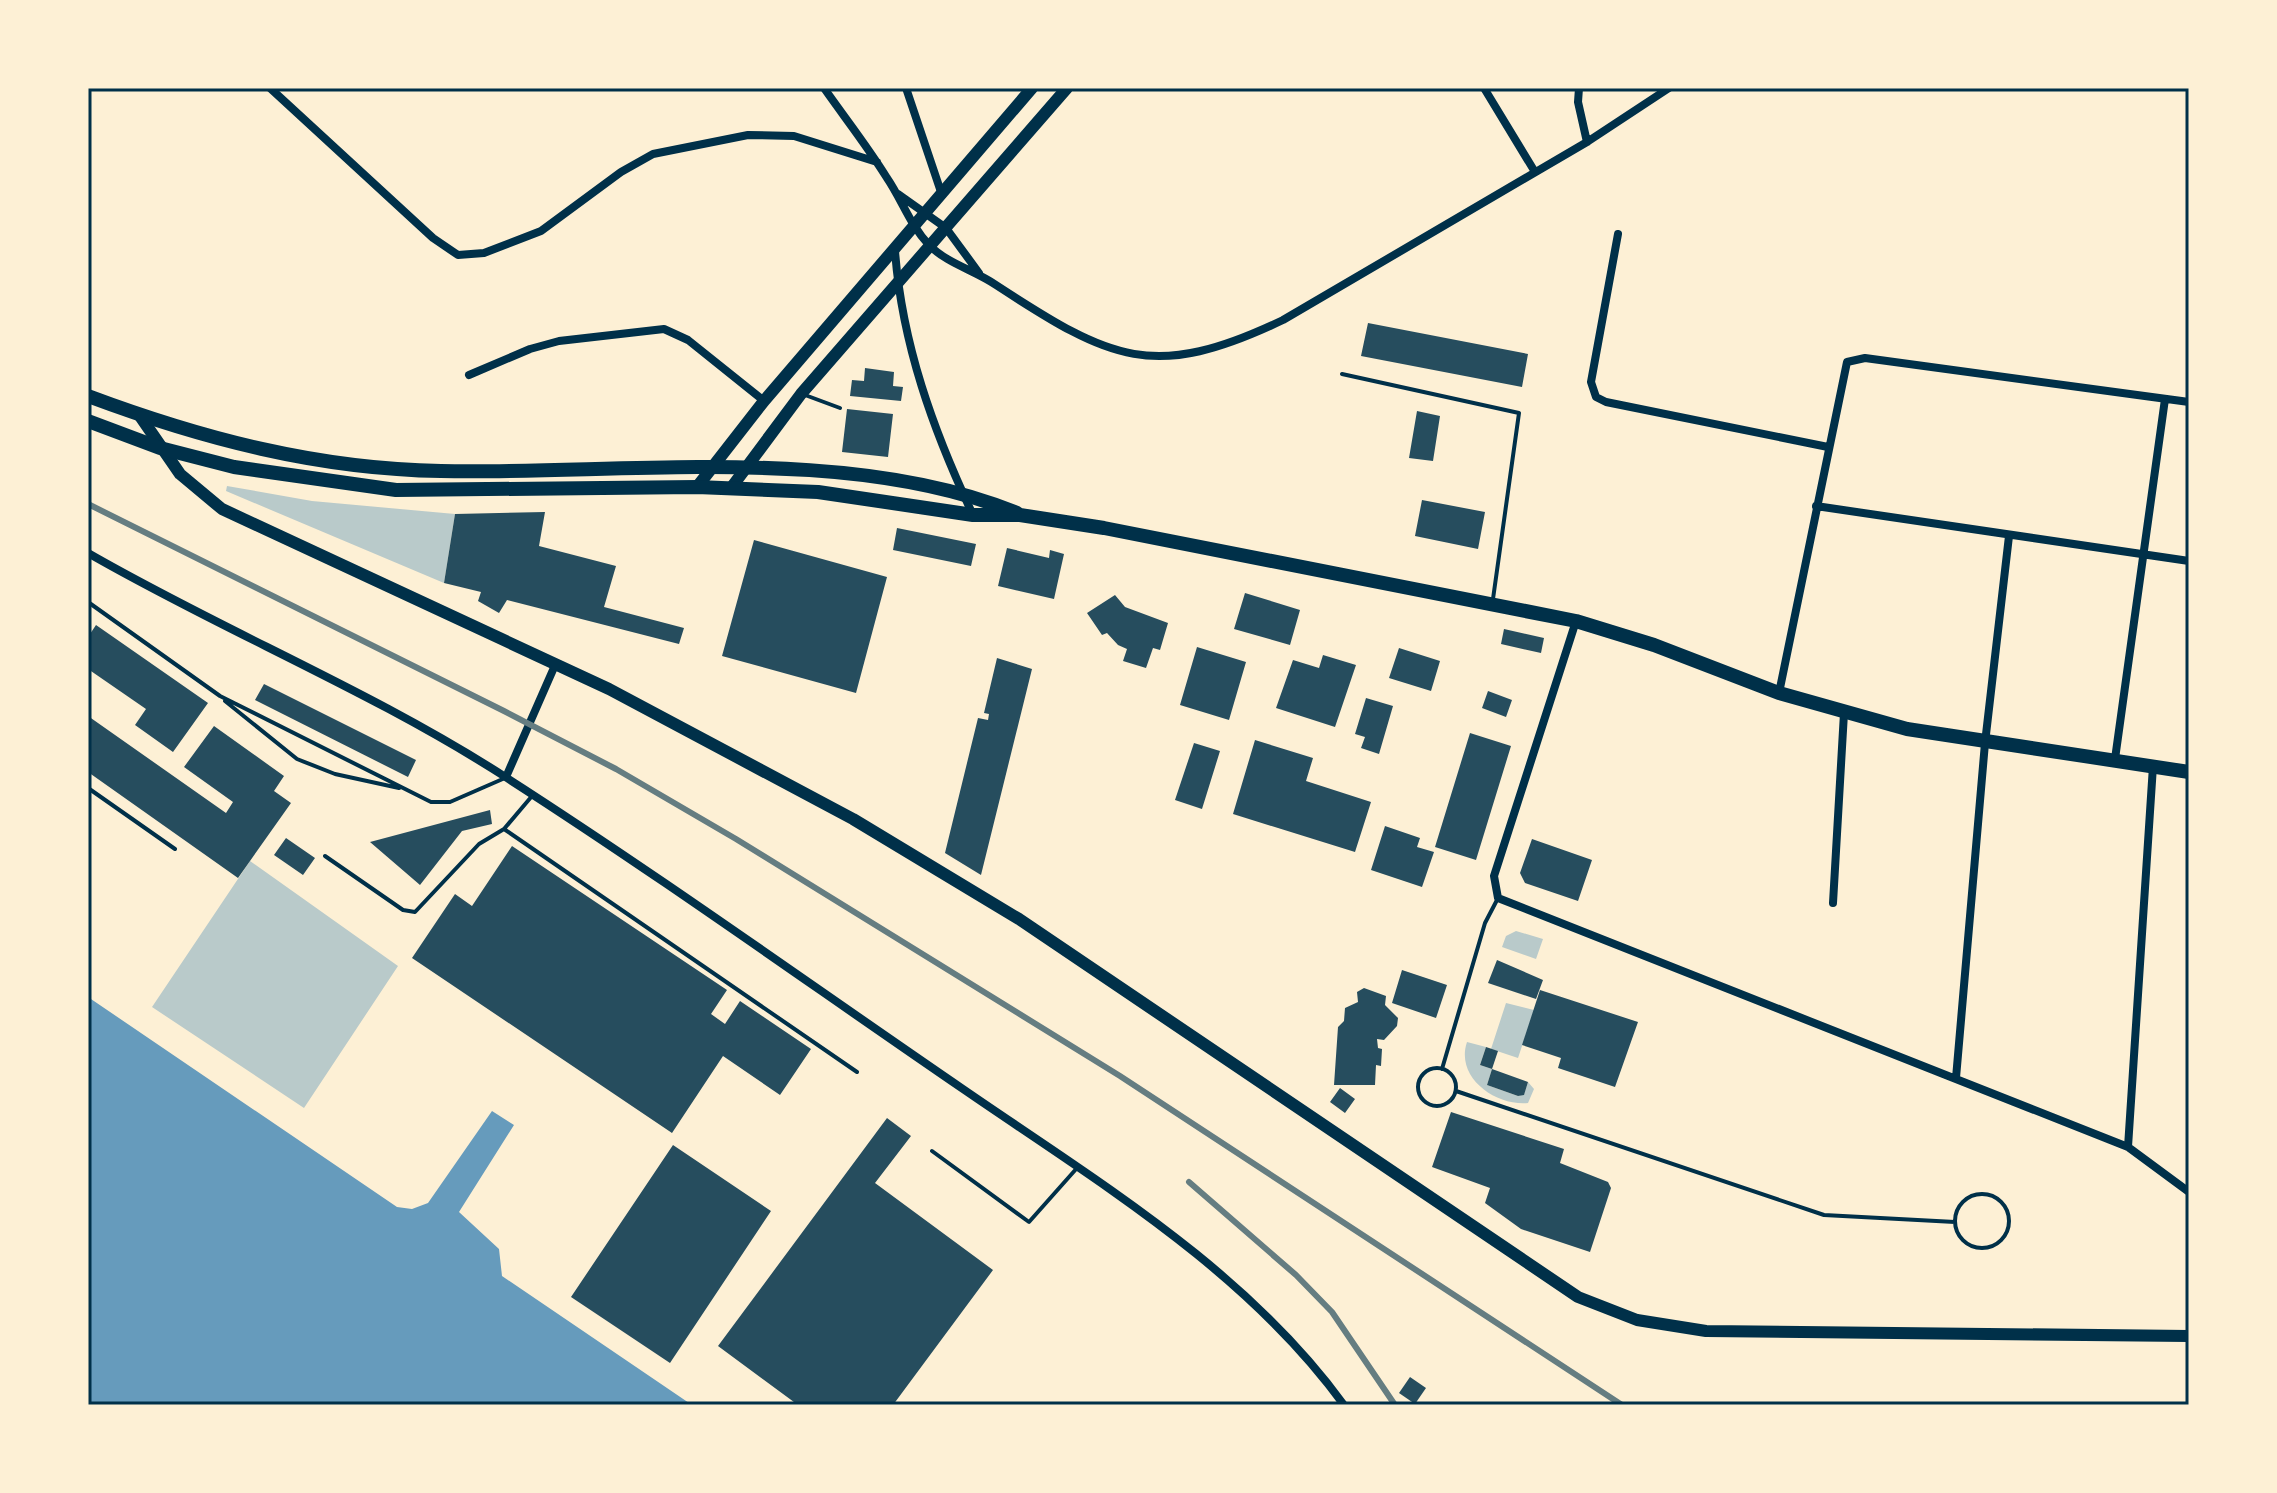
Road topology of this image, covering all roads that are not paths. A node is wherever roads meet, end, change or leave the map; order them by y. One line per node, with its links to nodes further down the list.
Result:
1 (270, 88): 10 (street)
2 (824, 88): 10 (street)
3 (906, 88): 13 (street)
4 (1032, 88): 13 (main road)
5 (1067, 88): 16 (main road)
6 (1484, 88): 11 (street)
7 (1579, 88): 9 (street)
8 (1669, 88): 9 (street)
9 (1587, 142): 11 (street)
10 (877, 162): 12 (street)
11 (1535, 172): 20 (street)
12 (898, 194): 14 (street); 15 (street)
13 (942, 195): 14 (main road)
14 (928, 212): 15 (main road); 16 (street)
15 (914, 228): 18 (street); 19 (main road)
16 (946, 228): 18 (main road); 20 (street)
17 (1618, 234): 32 (street)
18 (930, 246): 20 (street); 21 (main road)
19 (895, 251): 21 (street); 27 (main road)
20 (979, 273)
21 (897, 283): 24 (main road); 38 (street)
22 (1342, 374): 47 (lane)
23 (469, 375): 27 (street)
24 (801, 394): 29 (lane); 35 (main road)
25 (88, 396): 30 (main road)
26 (2165, 399): 28 (street); 32 (street); 44 (street)
27 (764, 401): 34 (main road)
28 (2189, 402)
29 (840, 408)
30 (140, 416): 33 (main road); 34 (main road)
31 (88, 421): 33 (main road)
32 (1828, 447): 39 (street)
33 (160, 448): 36 (main road); 49 (main road)
34 (710, 467): 35 (main road); 36 (main road)
35 (743, 468): 37 (main road); 38 (main road)
36 (697, 487): 37 (main road)
37 (731, 488): 40 (main road)
38 (964, 496): 40 (street); 41 (main road)
39 (1816, 506): 42 (street); 50 (street)
40 (973, 515): 41 (main road)
41 (1020, 515): 47 (main road)
42 (2009, 536): 44 (street); 53 (street)
43 (88, 553): 57 (street)
44 (2144, 554): 45 (street); 54 (street)
45 (2189, 561)
46 (88, 602): 51 (lane)
47 (1493, 603): 48 (main road)
48 (1576, 621): 50 (main road); 64 (street)
49 (556, 663): 57 (street); 75 (main road)
50 (1779, 693): 52 (main road)
51 (220, 696): 59 (lane); 59 (lane)
52 (1844, 713): 53 (main road); 65 (street)
53 (1985, 743): 54 (main road); 68 (street)
54 (2115, 759): 55 (main road)
55 (2153, 766): 56 (main road); 70 (street)
56 (2189, 772)
57 (506, 777): 59 (lane); 60 (street)
58 (88, 788): 62 (lane)
59 (406, 789)
60 (532, 796): 61 (lane); 72 (street)
61 (504, 829): 63 (lane); 67 (lane)
62 (175, 849)
63 (325, 856)
64 (1498, 898): 66 (lane); 68 (street)
65 (1833, 903)
66 (1442, 1069): 69 (lane); 69 (lane)
67 (857, 1072)
68 (1956, 1078): 70 (street)
69 (1456, 1091): 74 (lane)
70 (2128, 1147): 73 (street)
71 (932, 1151): 72 (lane)
72 (1077, 1168): 76 (street)
73 (2187, 1187)
74 (1955, 1222): 74 (lane)
75 (2189, 1336)
76 (1344, 1405)

